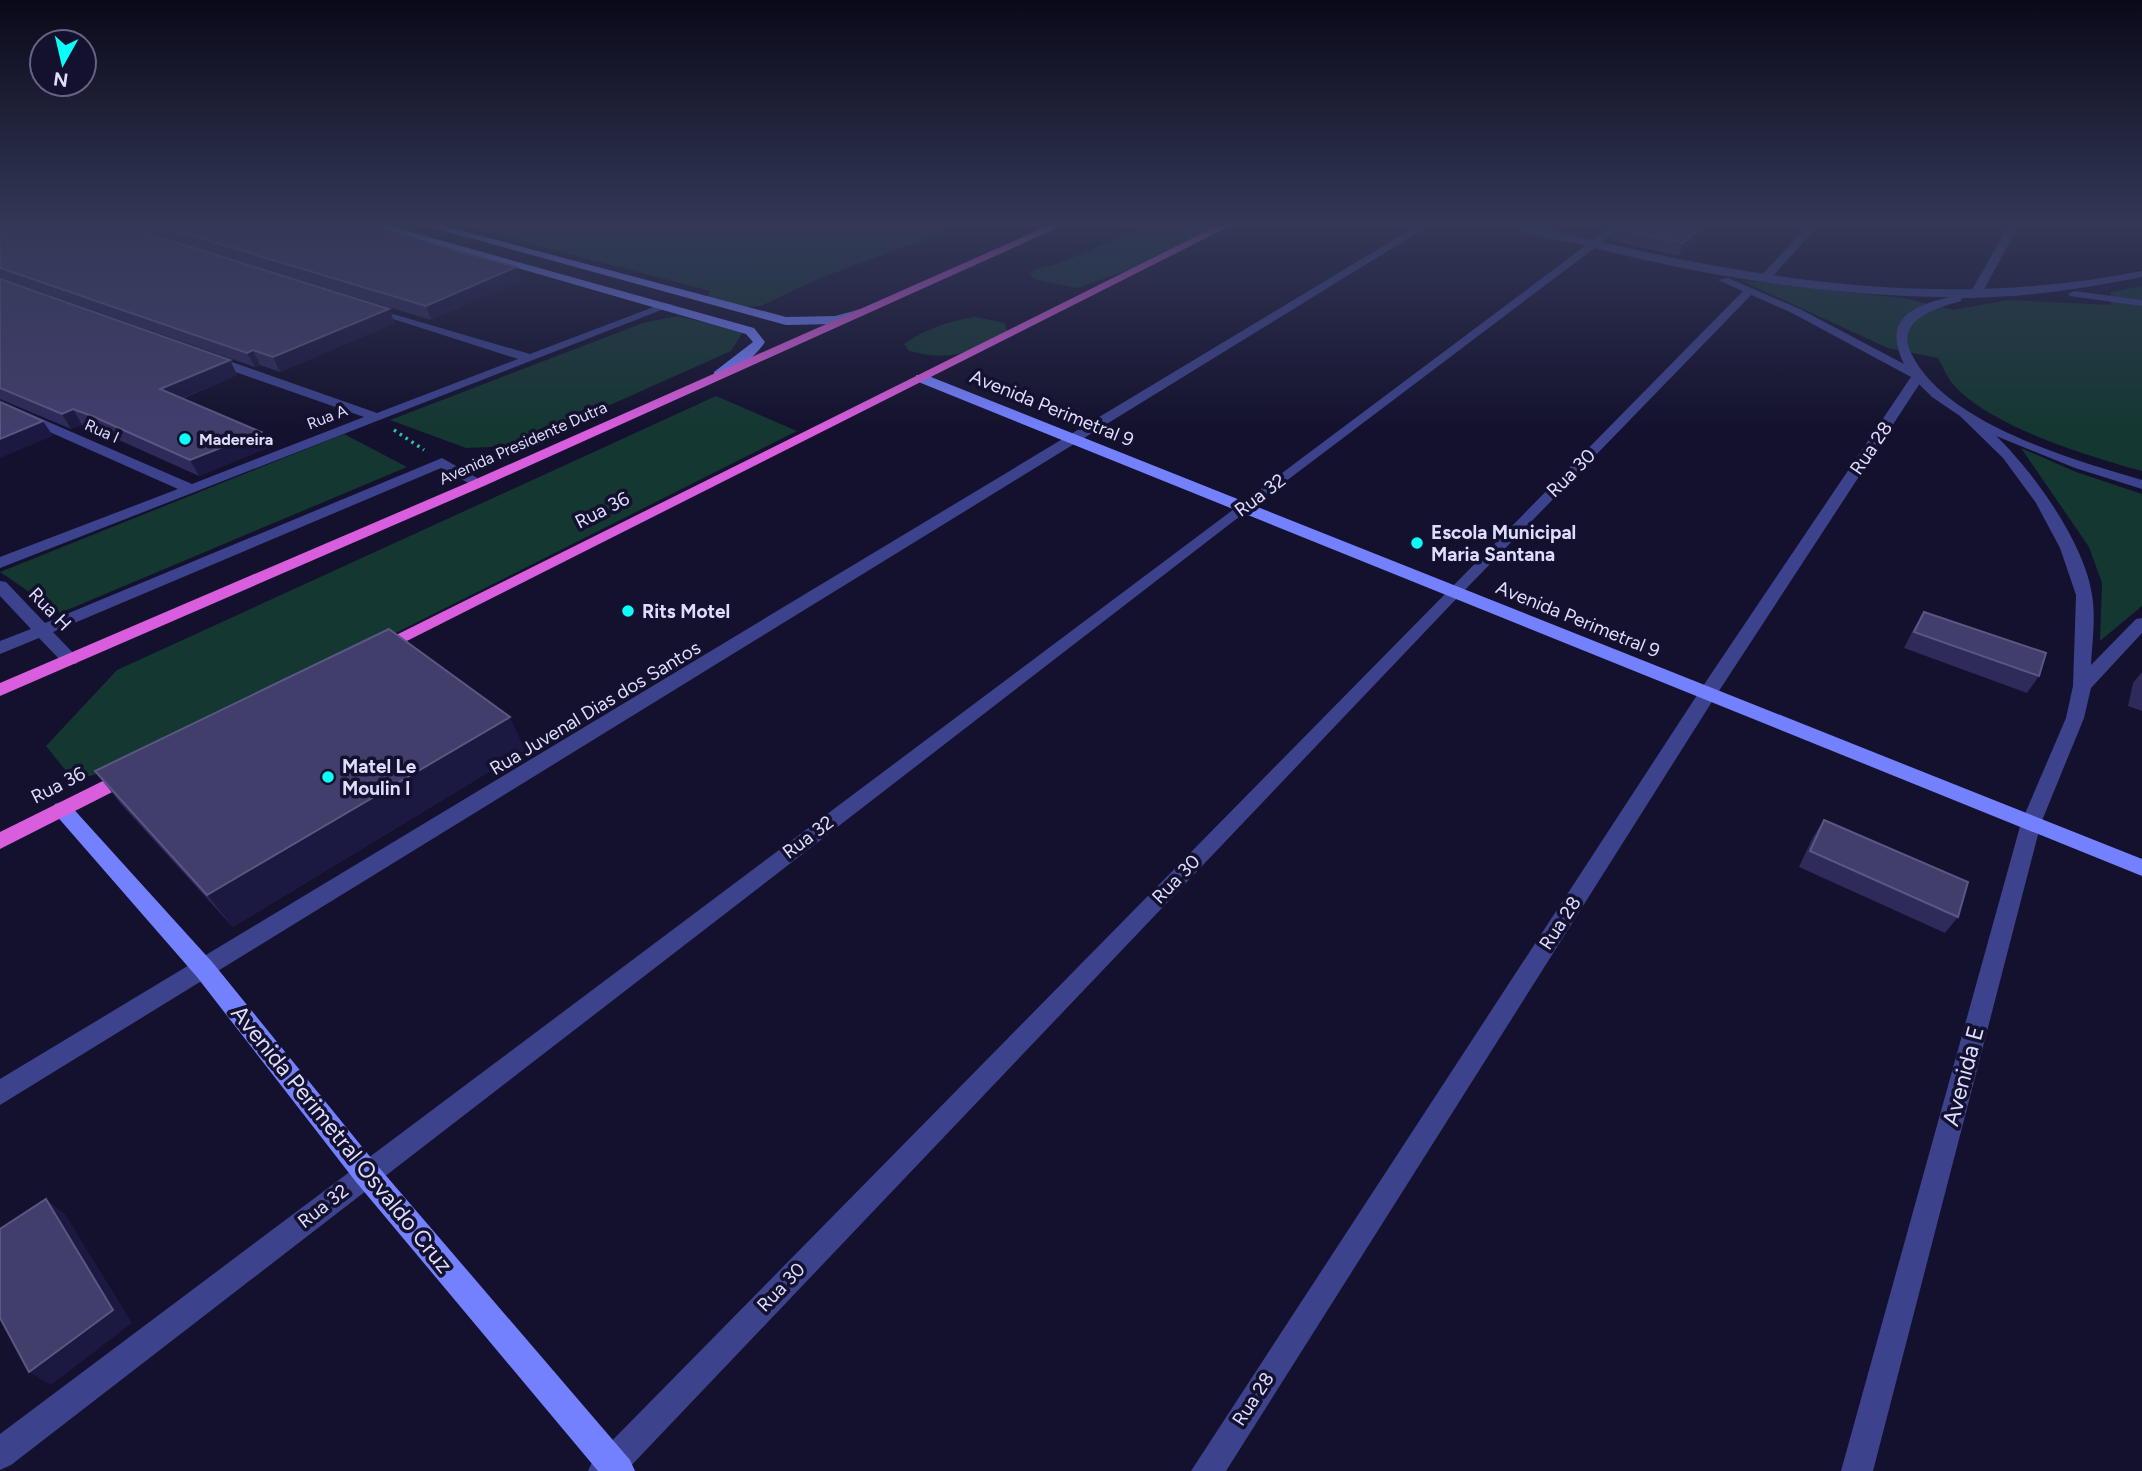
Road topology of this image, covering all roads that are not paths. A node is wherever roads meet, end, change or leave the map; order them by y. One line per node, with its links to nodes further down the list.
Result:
1 (626, 294): 13 (main road)
2 (684, 294): 14 (main road)
3 (905, 294): 14 (highway, Avenida Presidente Dutra)
4 (1090, 294): 19 (highway, Rua 36)
5 (1313, 294): 23 (street, Rua Juvenal Dias dos Santos)
6 (1529, 294): 27 (street, Rua 32)
7 (1748, 294): 30 (street, Rua 30)
8 (1772, 294): 18 (street)
9 (1993, 294): 18 (street)
10 (2046, 294): 12 (street)
11 (347, 301): 16 (street)
12 (2142, 303)
13 (668, 305): 16 (street, Rua A); 17 (main road)
14 (861, 313): 17 (highway, Avenida Presidente Dutra)
15 (194, 353): 22 (street)
16 (529, 358): 22 (street, Rua A)
17 (719, 375): 24 (highway, Avenida Presidente Dutra)
18 (1919, 377): 21 (street); 38 (street, Rua 28)
19 (921, 378): 23 (main road, Avenida Perimetral 9); 34 (highway, Rua 36)
20 (0, 405): 26 (street, Rua I)
21 (1962, 411): 25 (street); 36 (street, Avenida E)
22 (376, 417): 26 (street, Rua A)
23 (1074, 440): 27 (main road, Avenida Perimetral 9); 44 (street, Rua Juvenal Dias dos Santos)
24 (479, 483): 32 (street); 35 (highway, Avenida Presidente Dutra)
25 (2142, 485)
26 (189, 488): 28 (street, Rua A)
27 (1243, 507): 30 (main road, Avenida Perimetral 9); 46 (street, Rua 32)
28 (0, 563)
29 (0, 586): 32 (street, Rua H)
30 (1454, 592): 38 (main road, Avenida Perimetral 9); 48 (street, Rua 30)
31 (2142, 623): 36 (street)
32 (41, 631): 33 (street); 35 (street, Rua H)
33 (0, 648)
34 (358, 659)
35 (70, 660): 37 (highway, Avenida Presidente Dutra)
36 (2082, 686): 41 (street, Avenida E)
37 (0, 690)
38 (1708, 693): 41 (main road, Avenida Perimetral 9); 49 (street, Rua 28)
39 (148, 765): 40 (highway, Rua 36)
40 (62, 809): 42 (highway, Rua 36); 44 (main road, Avenida Perimetral Osvaldo Cruz)
41 (2031, 823): 43 (main road, Avenida Perimetral 9); 50 (street, Avenida E)
42 (0, 841)
43 (2142, 868)
44 (205, 970): 45 (street, Rua Juvenal Dias dos Santos); 46 (main road, Avenida Perimetral Osvaldo Cruz)
45 (0, 1093)
46 (366, 1173): 47 (street, Rua 32); 48 (main road, Avenida Perimetral Osvaldo Cruz)
47 (0, 1454)
48 (612, 1468)
49 (1207, 1471)
50 (1857, 1471)

